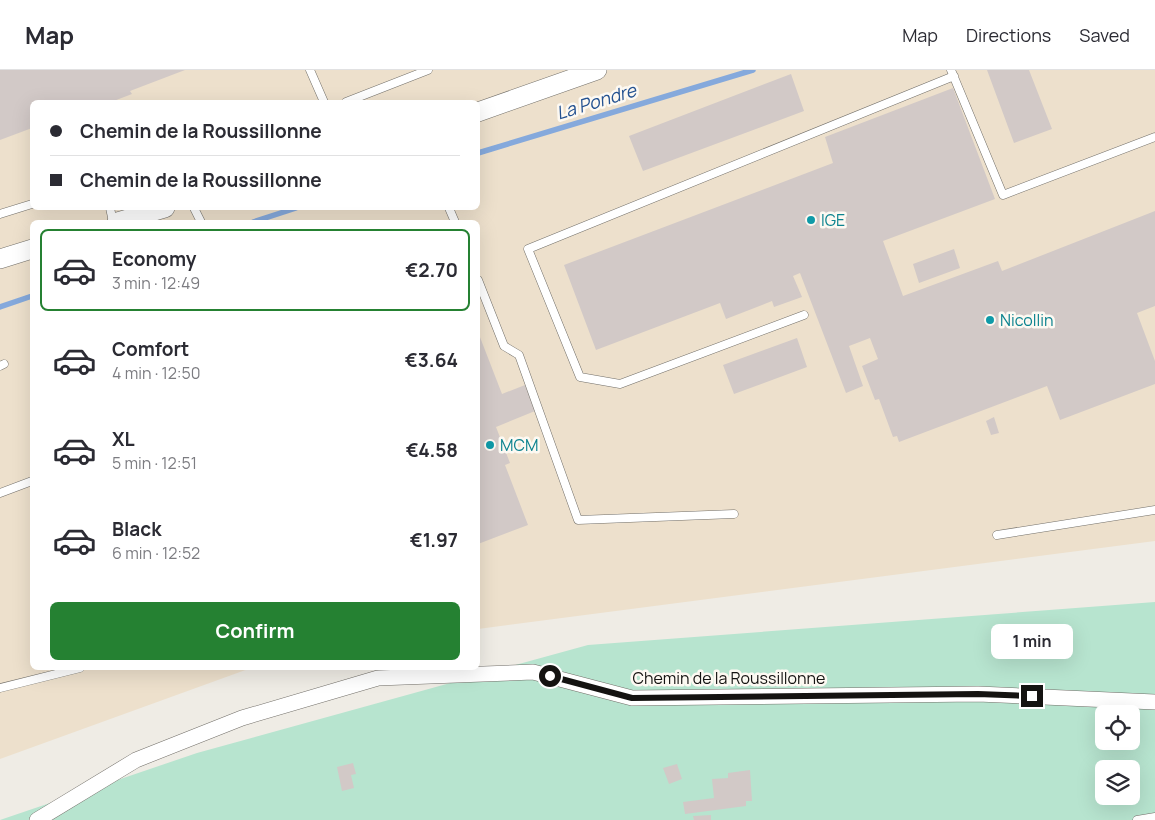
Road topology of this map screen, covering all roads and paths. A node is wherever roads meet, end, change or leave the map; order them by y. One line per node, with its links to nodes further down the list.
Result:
1 (310, 70): 6 (lane)
2 (428, 70): 7 (lane)
3 (597, 70): 5 (street)
4 (953, 73): 9 (lane); 17 (lane)
5 (566, 75): 8 (street)
6 (323, 100)
7 (351, 100)
8 (480, 111)
9 (1155, 137)
10 (30, 205): 12 (lane)
11 (158, 210): 13 (street)
12 (0, 214)
13 (122, 220)
14 (30, 250): 15 (street)
15 (0, 259)
16 (480, 285): 21 (lane)
17 (804, 315)
18 (30, 482): 19 (lane)
19 (0, 492)
20 (1155, 510): 22 (lane)
21 (734, 514)
22 (997, 535)
23 (72, 670): 24 (lane)
24 (0, 688)
25 (1155, 702): 27 (street, Chemin de la Roussillonne)
26 (1155, 816): 28 (lane)
27 (37, 820)
28 (1137, 820)

